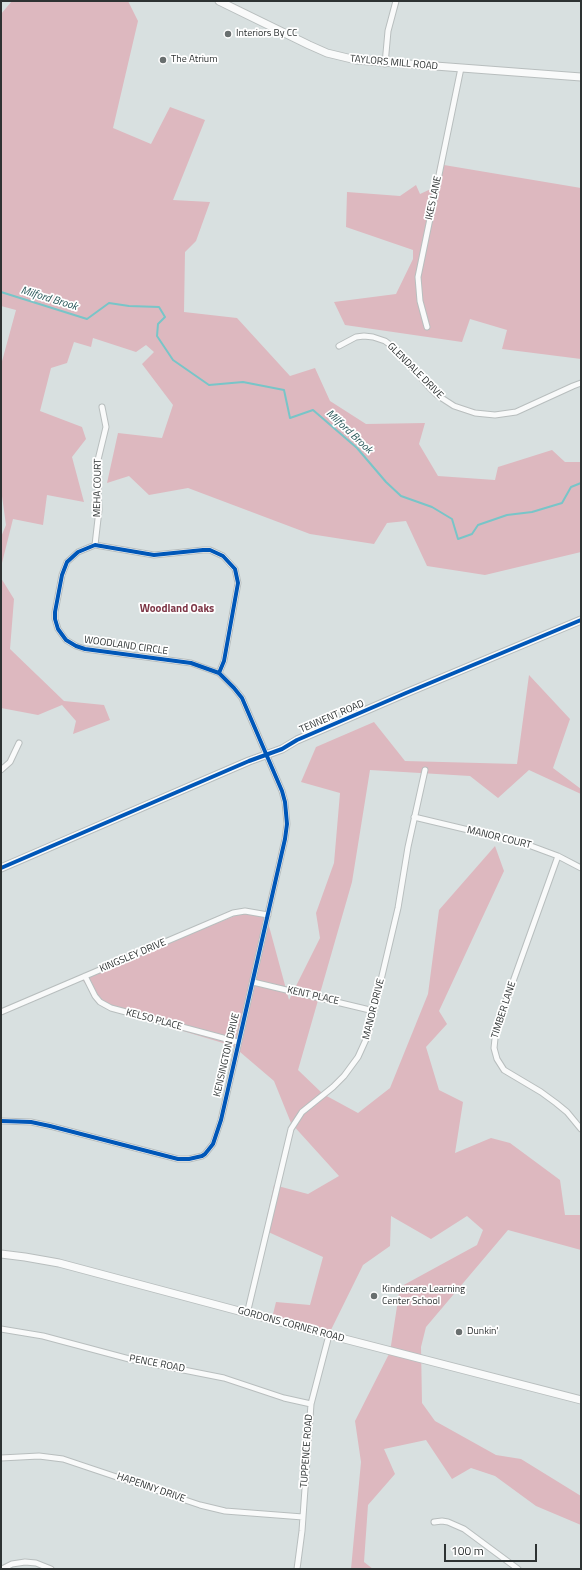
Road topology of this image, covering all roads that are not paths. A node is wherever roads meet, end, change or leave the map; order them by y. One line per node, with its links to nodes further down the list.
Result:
1 (219, 1): 3 (street, TAYLORS MILL ROAD)
2 (396, 1): 3 (street)
3 (385, 64): 4 (street, TAYLORS MILL ROAD)
4 (461, 68): 5 (street, TAYLORS MILL ROAD); 6 (street, IKES LANE)
5 (581, 77)
6 (427, 327)
7 (339, 346): 8 (street, GLENDALE DRIVE)
8 (581, 383)
9 (102, 407): 10 (street, MEHA COURT)
10 (95, 545): 12 (street); 12 (street, WOODLAND CIRCLE)
11 (581, 620): 14 (street, TENNENT ROAD)
12 (219, 673): 14 (street, WOODLAND CIRCLE)
13 (19, 743): 15 (street)
14 (266, 755): 19 (street, TENNENT ROAD); 21 (street, KENSINGTON DRIVE)
15 (1, 770)
16 (425, 770): 17 (street, MANOR DRIVE)
17 (414, 817): 18 (street, MANOR COURT); 24 (street, MANOR DRIVE)
18 (558, 856): 20 (street, MANOR COURT); 28 (street, TIMBER LANE)
19 (1, 868)
20 (581, 868)
21 (268, 915): 22 (street, KINGSLEY DRIVE); 23 (street, KENSINGTON DRIVE)
22 (85, 976): 25 (street, KINGSLEY DRIVE); 26 (street, KELSO PLACE)
23 (252, 982): 24 (street, KENT PLACE); 26 (street, KENSINGTON DRIVE)
24 (374, 1011): 30 (street, MANOR DRIVE)
25 (1, 1012)
26 (238, 1042): 27 (street, KENSINGTON DRIVE)
27 (1, 1121)
28 (581, 1130)
29 (1, 1254): 30 (street, GORDONS CORNER ROAD)
30 (247, 1314): 32 (street, GORDONS CORNER ROAD)
31 (1, 1329): 34 (street, PENCE ROAD)
32 (329, 1336): 33 (street, GORDONS CORNER ROAD); 34 (street, TUPPENCE ROAD)
33 (581, 1400)
34 (311, 1404): 36 (street, TUPPENCE ROAD)
35 (1, 1458): 36 (street, HAPENNY DRIVE)
36 (303, 1517): 40 (street, TUPPENCE ROAD)
37 (434, 1522): 41 (street)
38 (2, 1569): 39 (street)
39 (51, 1569)
40 (297, 1569)
41 (518, 1569)

